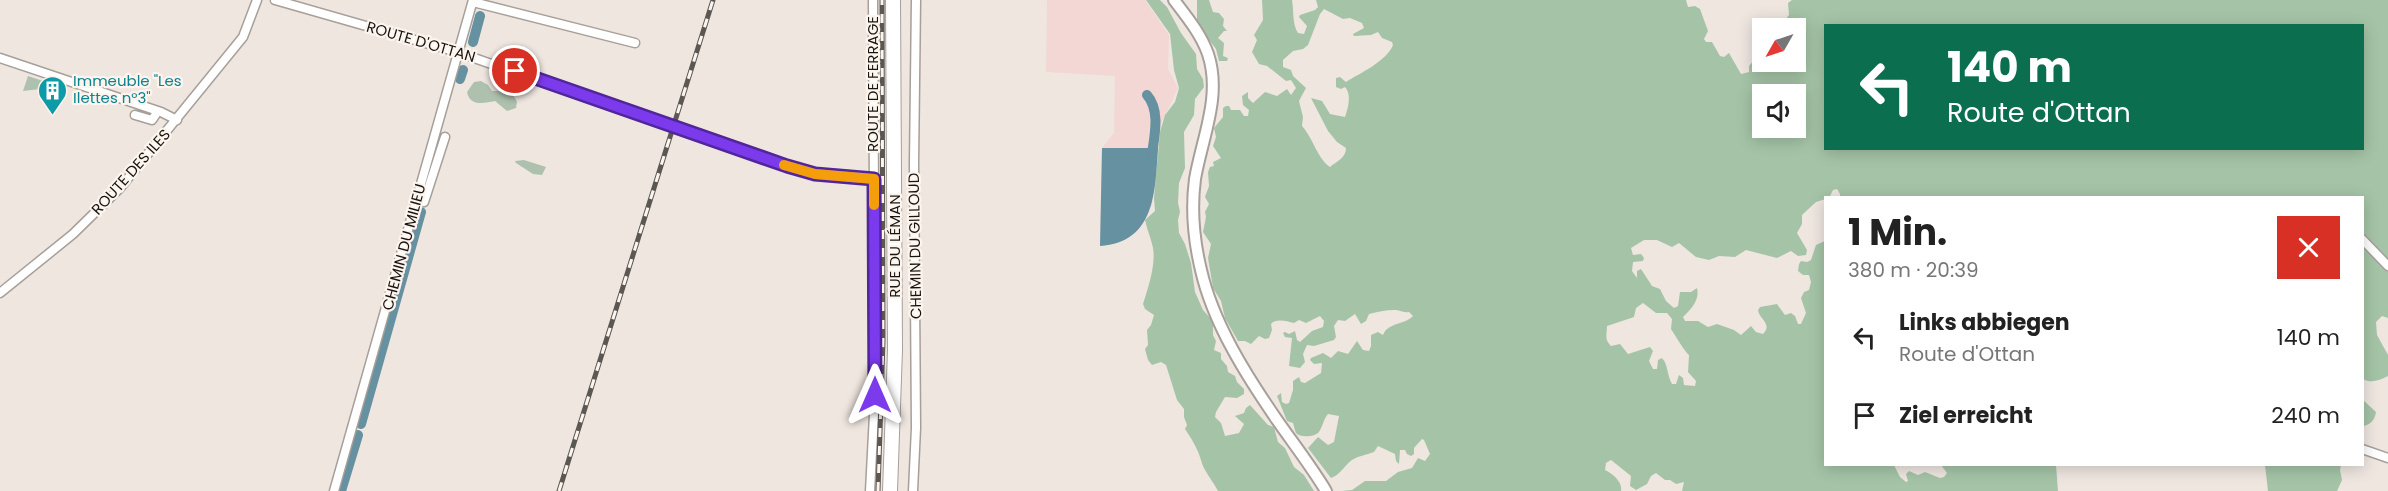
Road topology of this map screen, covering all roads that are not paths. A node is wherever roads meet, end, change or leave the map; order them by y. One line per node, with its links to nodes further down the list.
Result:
1 (257, 0): 13 (street, ROUTE DES ILES)
2 (275, 0): 9 (street, ROUTE D'OTTAN)
3 (873, 0): 15 (street, ROUTE DE FERRAGE)
4 (893, 0): 24 (main road, RUE DU LÉMAN)
5 (916, 0): 25 (street, CHEMIN DU GILLOUD)
6 (1174, 0): 26 (street)
7 (473, 1): 8 (street, CHEMIN DU MILIEU); 9 (street, CHEMIN DU MILIEU)
8 (636, 43)
9 (457, 52): 15 (street, ROUTE D'OTTAN); 22 (street, CHEMIN DU MILIEU)
10 (0, 58): 11 (street)
11 (158, 111): 12 (street); 13 (street)
12 (135, 115)
13 (177, 120): 19 (street, ROUTE DES ILES)
14 (445, 137): 16 (street)
15 (874, 179): 23 (street, ROUTE DE FERRAGE)
16 (424, 202)
17 (2364, 241): 18 (street)
18 (2388, 266)
19 (0, 293)
20 (2364, 450): 21 (street)
21 (2388, 458)
22 (334, 491)
23 (870, 491)
24 (890, 491)
25 (913, 491)
26 (1326, 491)

